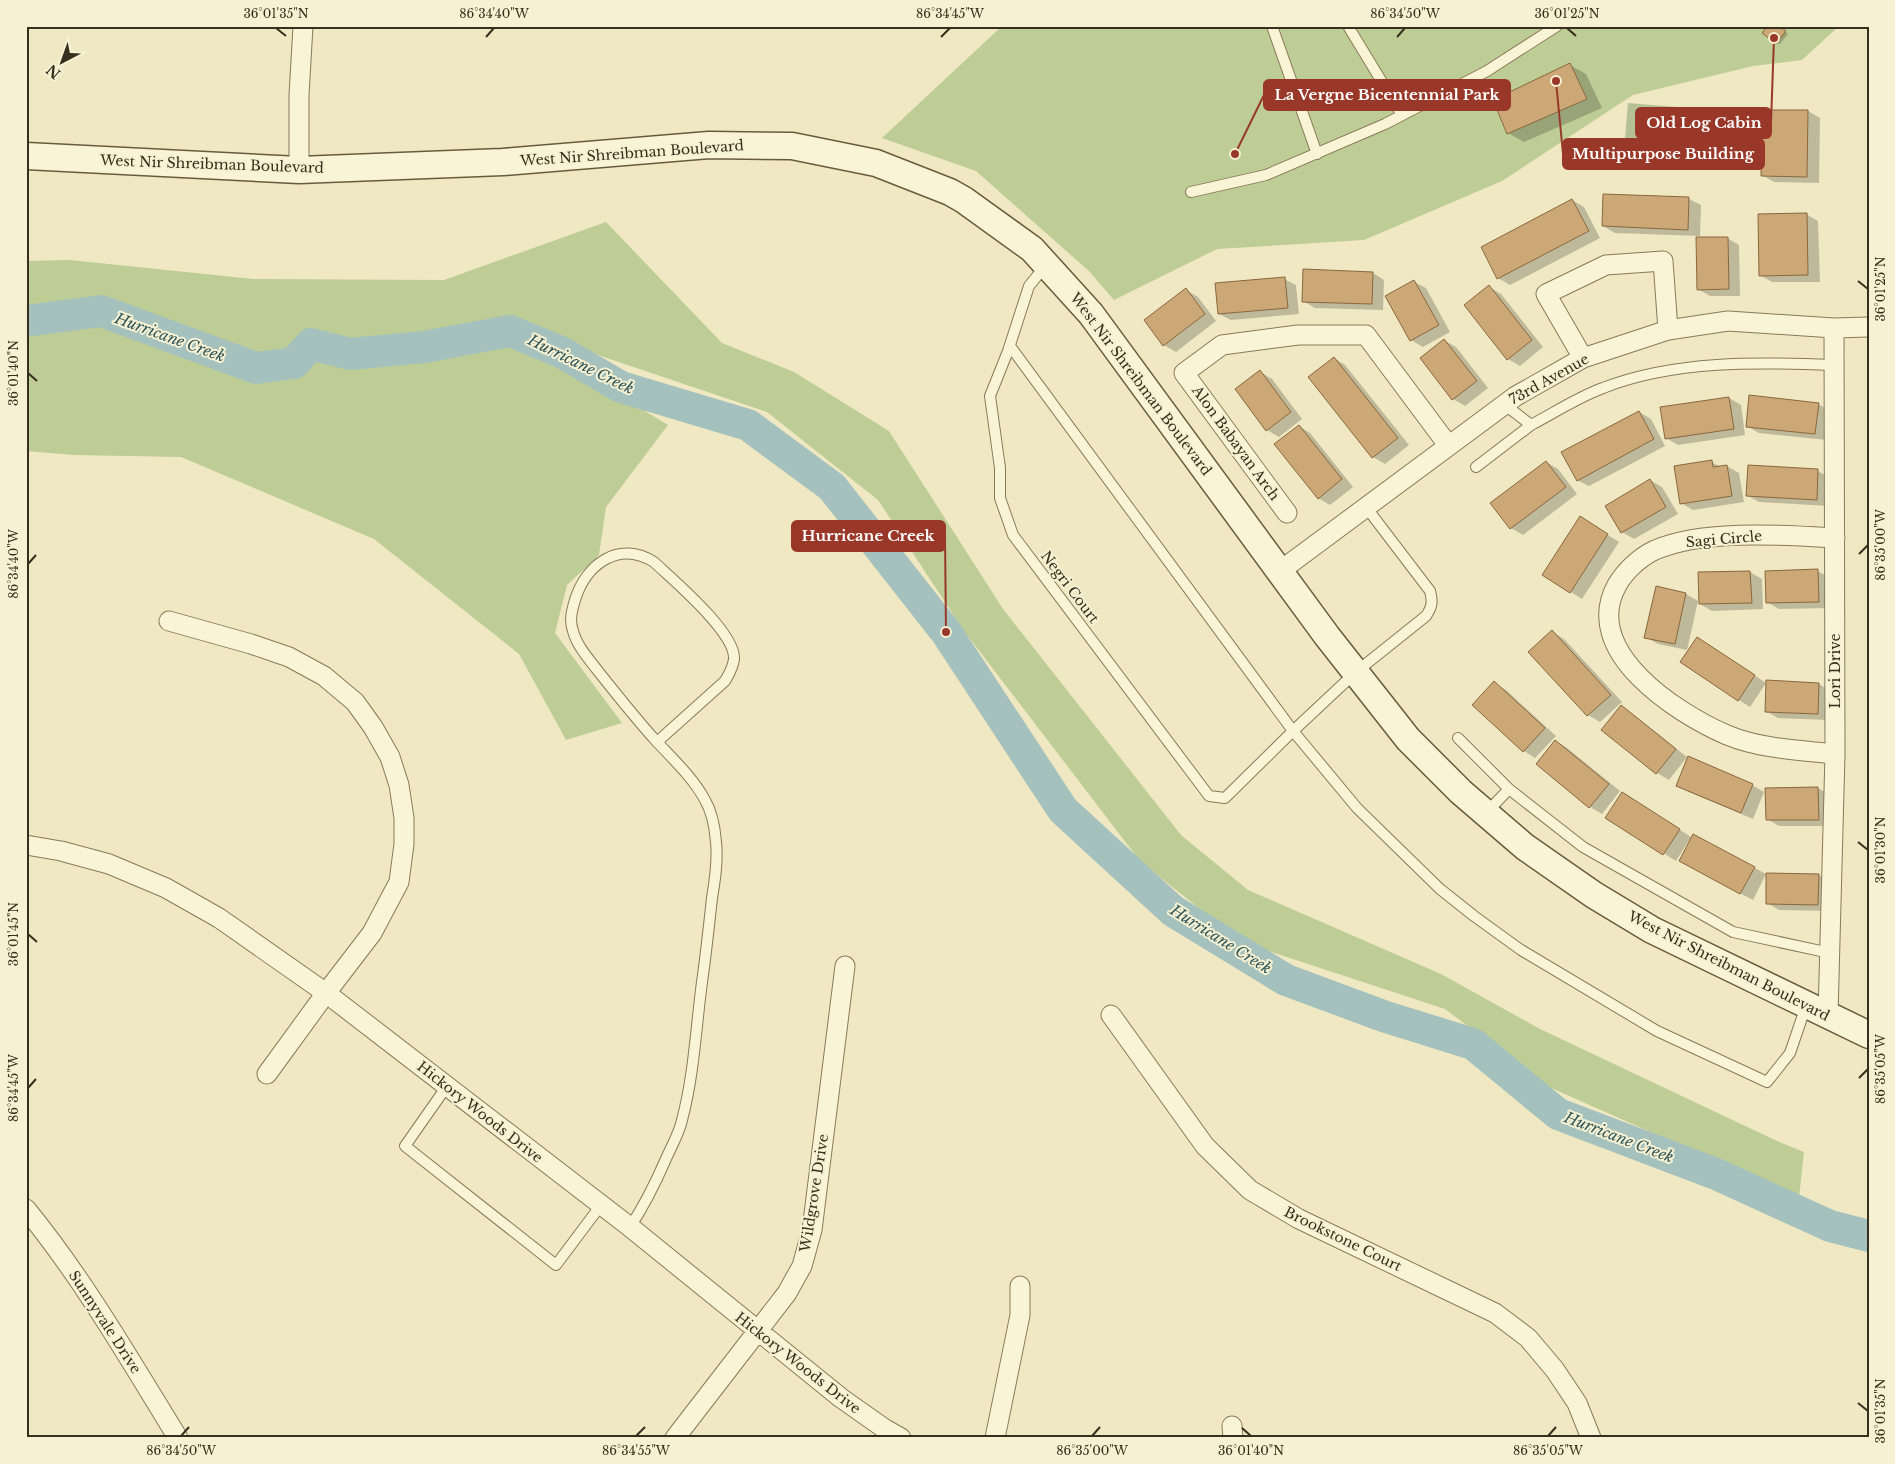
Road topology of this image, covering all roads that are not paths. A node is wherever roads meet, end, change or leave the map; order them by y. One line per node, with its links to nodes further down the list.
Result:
1 (303, 26): 8 (street)
2 (1272, 26): 6 (lane)
3 (1348, 26): 5 (lane)
4 (1557, 26): 5 (lane)
5 (1402, 116): 6 (lane)
6 (1317, 154): 9 (lane)
7 (26, 156): 8 (main road, West Nir Shreibman Boulevard)
8 (299, 170): 10 (main road, West Nir Shreibman Boulevard)
9 (1191, 192)
10 (1039, 257): 14 (lane, Negri Court); 24 (main road, West Nir Shreibman Boulevard)
11 (1869, 327): 12 (street, 73rd Avenue)
12 (1834, 328): 13 (street, 73rd Avenue); 16 (street, Lori Drive)
13 (1668, 330): 15 (street, 73rd Avenue); 15 (street)
14 (1010, 346): 27 (lane); 27 (lane, Negri Court)
15 (1583, 358): 17 (street, 73rd Avenue)
16 (1834, 364): 18 (lane); 23 (street, Lori Drive)
17 (1504, 404): 18 (lane); 19 (street, 73rd Avenue)
18 (1531, 425): 20 (lane)
19 (1448, 445): 21 (street, 73rd Avenue); 22 (street, Alon Babayan Arch)
20 (1476, 467)
21 (1366, 507): 24 (street, 73rd Avenue); 26 (lane)
22 (1287, 513)
23 (1835, 538): 30 (street, Lori Drive); 30 (street, Sagi Circle)
24 (1280, 570): 26 (main road, West Nir Shreibman Boulevard)
25 (169, 622): 36 (street)
26 (1356, 672): 27 (lane); 32 (main road, West Nir Shreibman Boulevard)
27 (1293, 732): 37 (lane)
28 (1458, 738): 31 (lane)
29 (658, 742): 29 (lane); 44 (lane)
30 (1835, 754): 34 (street, Lori Drive)
31 (1509, 789): 32 (lane); 34 (lane)
32 (1486, 814): 37 (main road, West Nir Shreibman Boulevard)
33 (26, 845): 36 (street, Hickory Woods Drive)
34 (1830, 953): 37 (street, Lori Drive)
35 (845, 966): 46 (street, Wildgrove Drive)
36 (326, 993): 40 (street); 41 (street, Hickory Woods Drive)
37 (1817, 1010): 39 (main road, West Nir Shreibman Boulevard)
38 (1110, 1016): 51 (street, Brookstone Court)
39 (1869, 1035)
40 (267, 1074)
41 (447, 1086): 42 (street, Hickory Woods Drive); 42 (lane)
42 (601, 1205): 44 (street, Hickory Woods Drive)
43 (26, 1209): 47 (street, Sunnyvale Drive)
44 (630, 1227): 46 (street, Hickory Woods Drive)
45 (1020, 1286): 50 (street)
46 (758, 1332): 48 (street, Wildgrove Drive); 49 (street, Hickory Woods Drive)
47 (178, 1438)
48 (675, 1438)
49 (901, 1438)
50 (995, 1438)
51 (1591, 1438)

